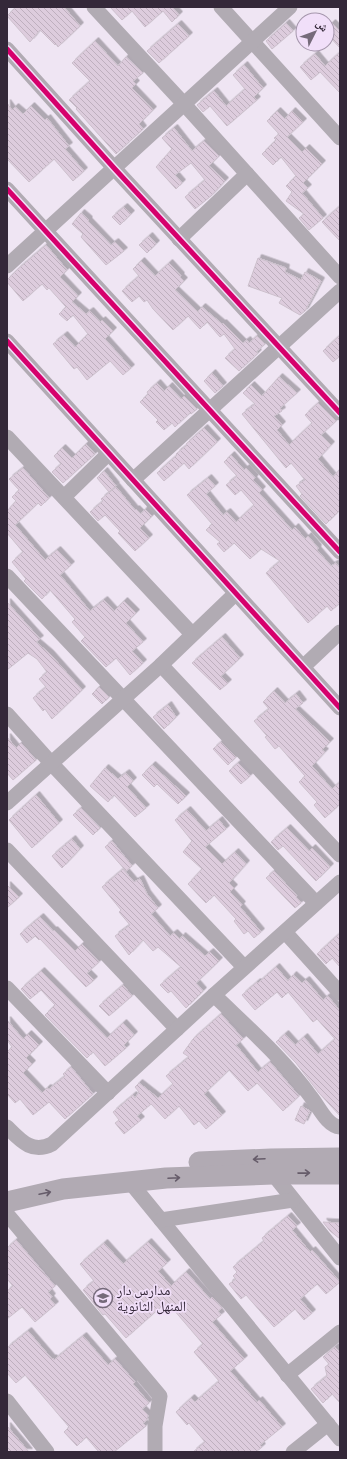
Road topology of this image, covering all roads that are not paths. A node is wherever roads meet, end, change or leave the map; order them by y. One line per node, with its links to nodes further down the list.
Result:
1 (94, 7): 6 (street)
2 (221, 7): 4 (street)
3 (290, 7): 4 (street)
4 (253, 42): 6 (street); 7 (street)
5 (7, 49): 8 (street)
6 (184, 104): 8 (street); 9 (street)
7 (340, 138)
8 (114, 168): 11 (street); 12 (street)
9 (247, 174): 12 (street); 14 (street)
10 (7, 189): 11 (street)
11 (45, 231): 13 (street); 18 (street)
12 (179, 239): 17 (street)
13 (7, 266)
14 (340, 277)
15 (340, 291): 17 (street)
16 (7, 341): 21 (street)
17 (278, 346): 18 (street); 19 (street)
18 (209, 410): 22 (street); 24 (street)
19 (340, 413)
20 (7, 437): 23 (street)
21 (108, 454): 22 (street); 23 (street)
22 (133, 480): 26 (street)
23 (64, 498): 28 (street)
24 (340, 552)
25 (7, 576): 31 (street)
26 (235, 594): 28 (street); 30 (street)
27 (340, 632): 30 (street)
28 (192, 634): 29 (street)
29 (161, 664): 31 (street); 37 (street)
30 (303, 667): 32 (street)
31 (124, 698): 34 (street); 39 (street)
32 (340, 708)
33 (7, 714): 34 (street)
34 (51, 763): 35 (street); 41 (street)
35 (7, 803)
36 (7, 850): 45 (street)
37 (340, 855)
38 (340, 882): 39 (street)
39 (316, 903): 40 (street)
40 (285, 932): 41 (street); 43 (street)
41 (244, 967): 44 (street)
42 (7, 988): 46 (street)
43 (340, 993)
44 (214, 995): 45 (street); 48 (street)
45 (177, 1029): 46 (street)
46 (108, 1093): 47 (street)
47 (7, 1127)
48 (340, 1127)
49 (340, 1158): 53 (main road, one-way to 53)
50 (274, 1174): 51 (main road, one-way to 51); 52 (main road, one-way to 50); 54 (street)
51 (340, 1174)
52 (130, 1182): 55 (main road, one-way to 52); 57 (street)
53 (7, 1187)
54 (293, 1200): 57 (street); 58 (street)
55 (7, 1202)
56 (7, 1214): 65 (street)
57 (161, 1220): 60 (street)
58 (340, 1258)
59 (340, 1332): 60 (street)
60 (287, 1375): 62 (street)
61 (7, 1401): 64 (street)
62 (328, 1424): 63 (street); 66 (street)
63 (340, 1439)
64 (47, 1452)
65 (154, 1452)
66 (293, 1452)

